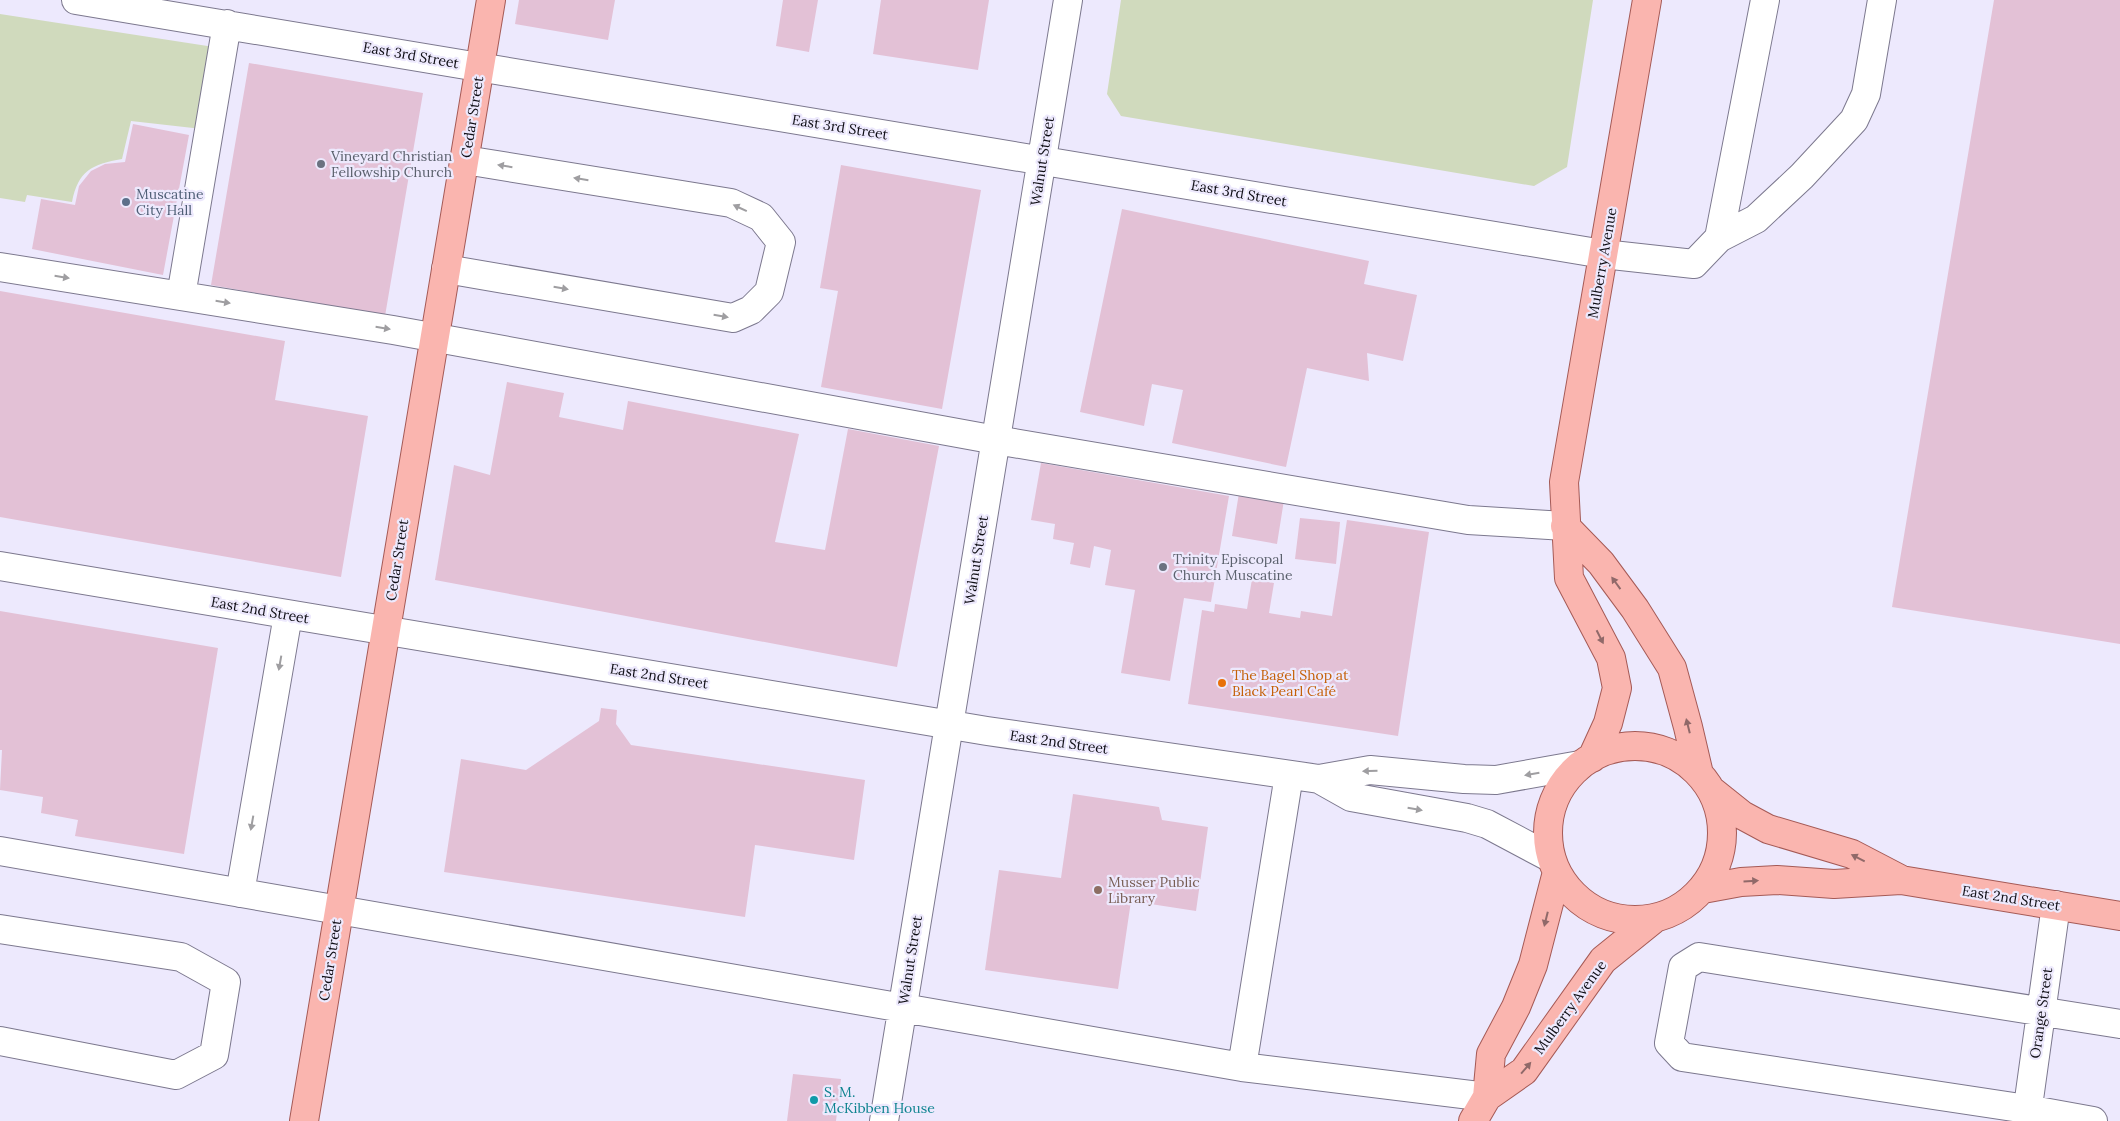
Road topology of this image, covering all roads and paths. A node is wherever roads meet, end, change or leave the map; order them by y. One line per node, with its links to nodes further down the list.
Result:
1 (76, 0): 7 (street, East 3rd Street)
2 (491, 0): 8 (main road, Cedar Street)
3 (1068, 0): 10 (street, Walnut Street)
4 (1647, 0): 12 (main road, Mulberry Avenue)
5 (1765, 0): 11 (street)
6 (1882, 0): 11 (street)
7 (227, 24): 8 (street, East 3rd Street); 15 (street)
8 (480, 67): 9 (main road, Cedar Street); 10 (street, East 3rd Street)
9 (465, 160): 14 (main road, Cedar Street); 14 (street, one-way to 9)
10 (1042, 160): 12 (street, East 3rd Street); 17 (street, Walnut Street)
11 (1719, 238): 12 (street, East 3rd Street)
12 (1604, 254): 18 (main road, Mulberry Avenue)
13 (7, 268): 15 (street, one-way to 15)
14 (446, 269): 16 (main road, Cedar Street)
15 (181, 296): 16 (street, one-way to 16)
16 (435, 337): 17 (street); 21 (main road, Cedar Street)
17 (996, 440): 18 (street); 22 (street, Walnut Street)
18 (1565, 526): 23 (main road, Mulberry Avenue, one-way to 23); 26 (main road, one-way to 18)
19 (0, 566): 20 (street, East 2nd Street)
20 (288, 615): 21 (street, East 2nd Street); 31 (street, one-way to 31)
21 (386, 631): 22 (street, East 2nd Street); 33 (main road, Cedar Street)
22 (949, 725): 24 (street, East 2nd Street); 37 (street, Walnut Street)
23 (1586, 762): 25 (street, East 2nd Street, one-way to 25); 26 (main road); 28 (main road)
24 (1289, 776): 25 (street, East 2nd Street); 41 (street)
25 (1319, 779): 28 (street, East 2nd Street, one-way to 28)
26 (1705, 783): 29 (main road, East 2nd Street, one-way to 26); 30 (main road)
27 (0, 851): 31 (street)
28 (1554, 865): 35 (main road); 42 (main road, Mulberry Avenue, one-way to 42)
29 (1902, 880): 30 (main road, East 2nd Street, one-way to 29); 32 (main road, East 2nd Street)
30 (1703, 889): 35 (main road)
31 (240, 892): 33 (street)
32 (2056, 905): 34 (main road, East 2nd Street); 38 (street, Orange Street)
33 (338, 910): 37 (street); 44 (main road, Cedar Street)
34 (2120, 916)
35 (1654, 918): 42 (main road, Mulberry Avenue, one-way to 35)
36 (0, 929): 40 (street)
37 (902, 1008): 41 (street); 45 (street, Walnut Street)
38 (2041, 1011): 39 (street); 43 (street, Orange Street); 43 (street)
39 (2120, 1024)
40 (0, 1041)
41 (1242, 1067): 42 (street)
42 (1487, 1097): 46 (main road, Mulberry Avenue)
43 (2026, 1115): 47 (street)
44 (304, 1121)
45 (884, 1121)
46 (1473, 1121)
47 (2093, 1121)

